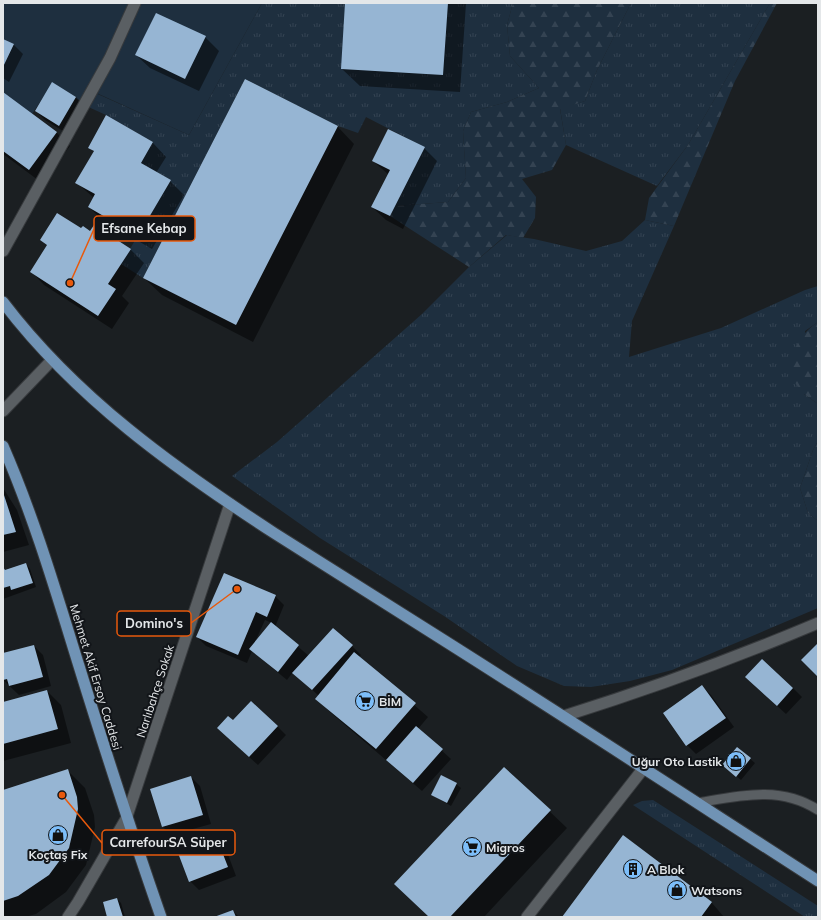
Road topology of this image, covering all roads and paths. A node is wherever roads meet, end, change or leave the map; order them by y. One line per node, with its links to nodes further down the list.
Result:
1 (135, 3): 2 (street)
2 (3, 251)
3 (3, 302): 4 (main road)
4 (52, 360): 5 (street); 7 (main road)
5 (3, 411)
6 (3, 446): 13 (main road, Mehmet Akif Ersoy Caddesi)
7 (230, 504): 9 (main road); 13 (street, Narlıbahçe Sokak)
8 (818, 623): 9 (street)
9 (564, 716): 10 (main road)
10 (643, 769): 11 (main road); 17 (street)
11 (697, 803): 12 (lane); 14 (main road)
12 (818, 810)
13 (126, 818): 15 (street, Narlıbahçe Sokak); 16 (main road, Mehmet Akif Ersoy Caddesi)
14 (818, 881)
15 (68, 917)
16 (161, 917)
17 (527, 917)

